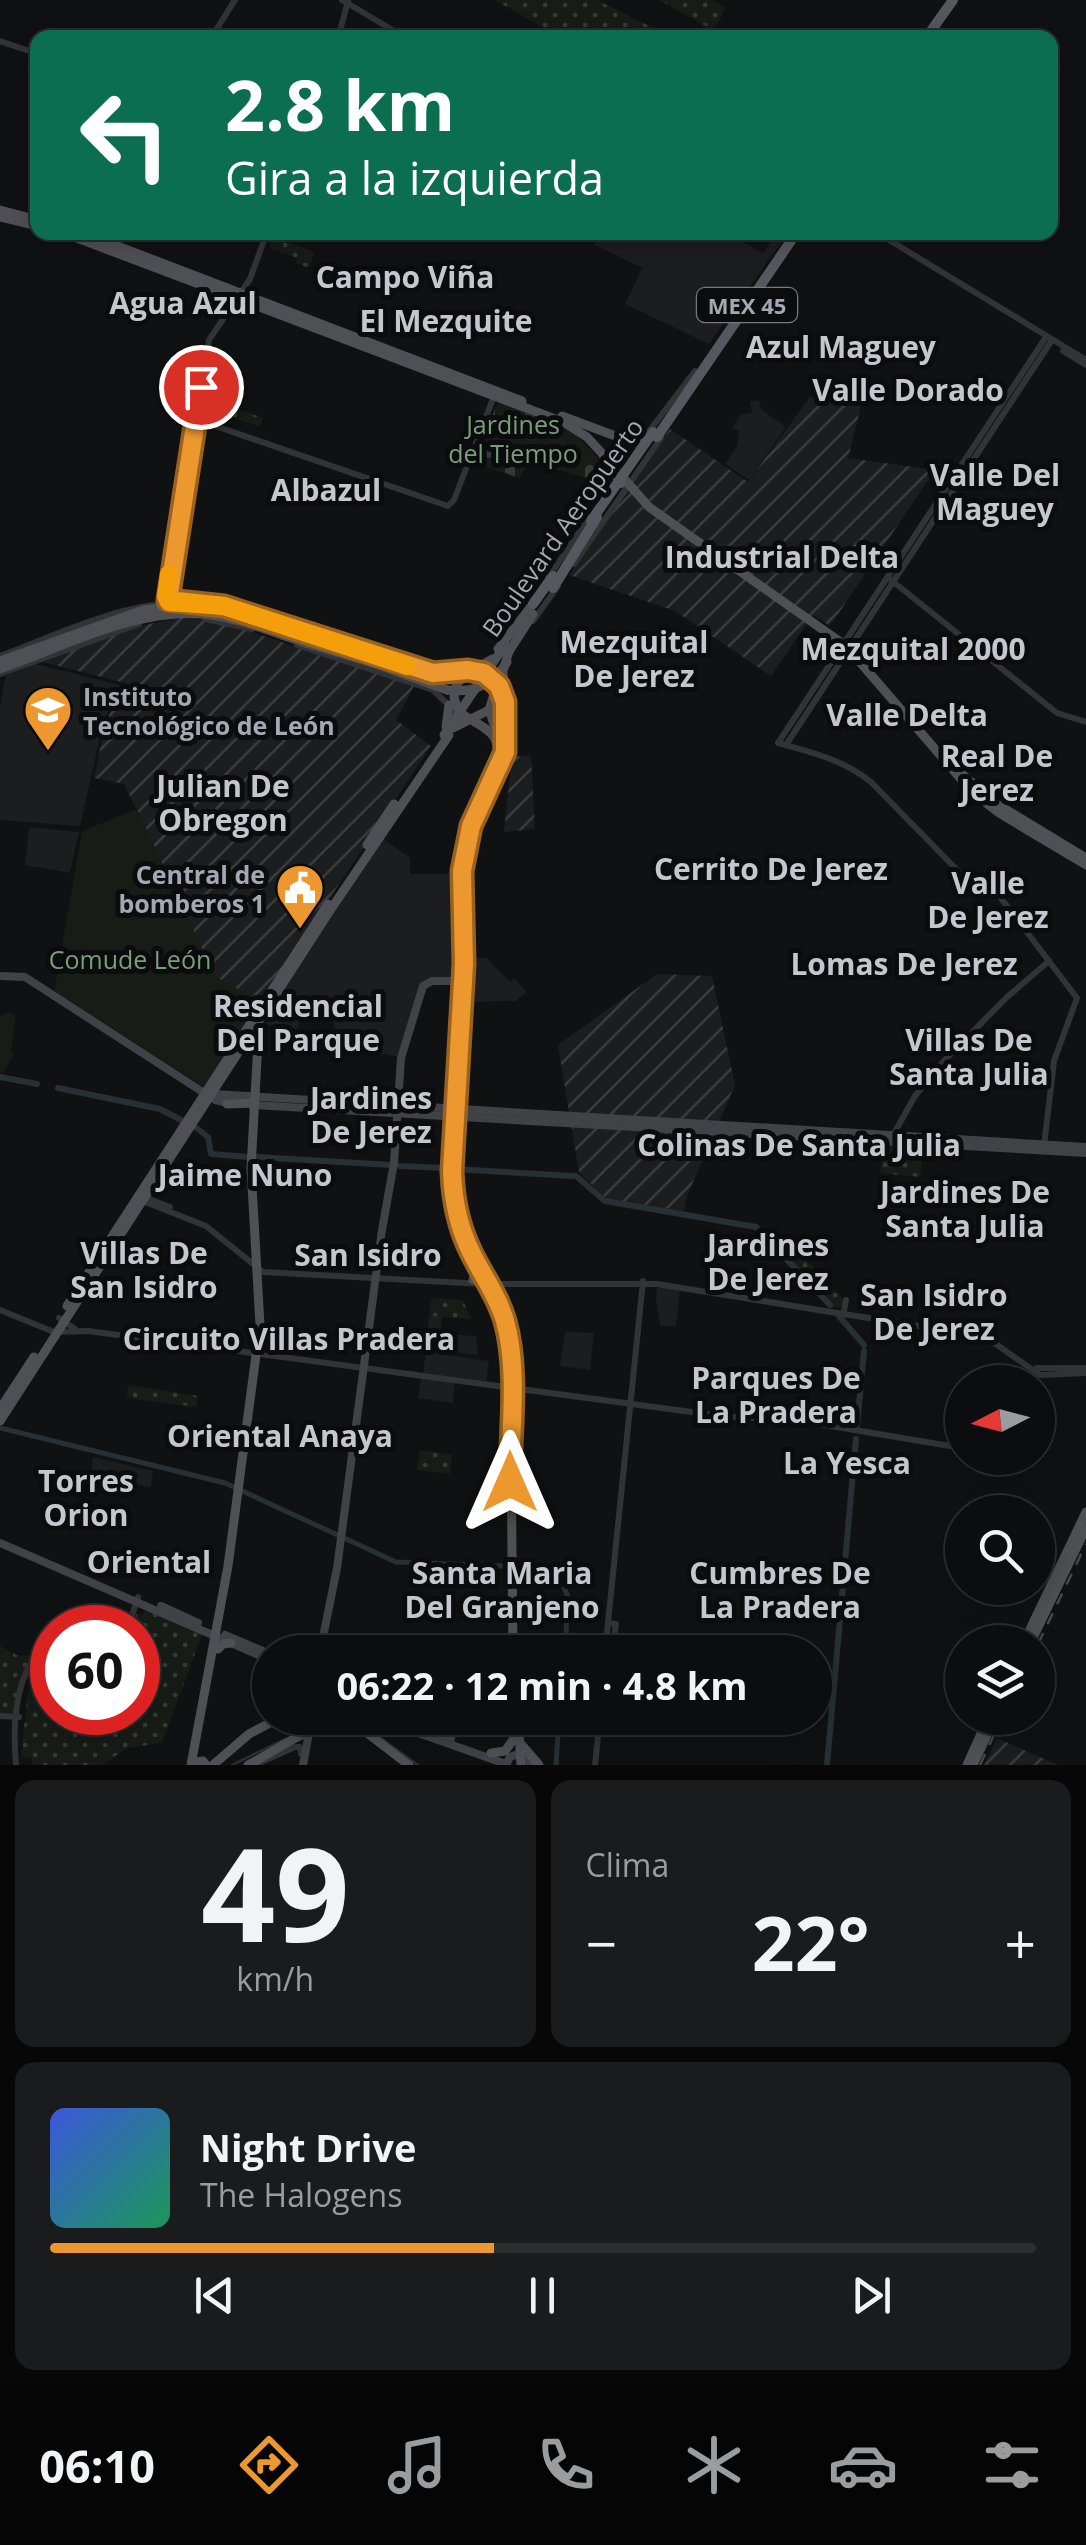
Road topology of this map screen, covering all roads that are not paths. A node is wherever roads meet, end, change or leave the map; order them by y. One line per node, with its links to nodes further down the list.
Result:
1 (236, 0): 4 (street)
2 (956, 0): 7 (highway)
3 (345, 2): 5 (street); 6 (street)
4 (219, 30)
5 (340, 30)
6 (390, 30)
7 (935, 30)
8 (0, 39): 9 (street)
9 (30, 50)
10 (0, 213): 11 (main road)
11 (30, 221)
12 (84, 240): 17 (main road)
13 (101, 240): 17 (main road)
14 (265, 240): 17 (street)
15 (789, 240): 24 (highway, Boulevard Aeropuerto / MEX 45)
16 (889, 240): 19 (street)
17 (242, 295): 20 (street); 20 (street); 22 (main road)
18 (1051, 328): 19 (street)
19 (1036, 332): 21 (street); 21 (street)
20 (209, 343): 27 (street)
21 (1046, 343): 23 (street); 23 (street); 34 (street)
22 (390, 354): 25 (main road); 25 (main road)
23 (1086, 362)
24 (696, 375): 28 (highway, Boulevard Aeropuerto / MEX 45); 30 (street, Boulevard Aeropuerto)
25 (496, 394): 26 (main road); 27 (street); 29 (main road)
26 (562, 416): 28 (main road); 29 (main road)
27 (196, 420): 36 (street)
28 (651, 436): 30 (street, Boulevard Aeropuerto); 35 (highway, Boulevard Aeropuerto / MEX 45, bridge)
29 (604, 452): 30 (highway); 30 (main road)
30 (625, 477): 31 (main road); 33 (street, Boulevard Aeropuerto); 35 (highway); 37 (street, Boulevard Aeropuerto); 45 (main road)
31 (644, 498): 32 (main road); 45 (main road)
32 (655, 498)
33 (565, 576): 35 (highway); 41 (street, Boulevard Aeropuerto)
34 (889, 581): 45 (street); 60 (street)
35 (548, 590): 37 (highway, Boulevard Aeropuerto / MEX 45)
36 (166, 602): 38 (street); 39 (street)
37 (533, 609): 41 (main road, Boulevard Aeropuerto); 46 (main road)
38 (94, 622): 43 (main road); 49 (street)
39 (292, 629): 43 (main road); 44 (main road)
40 (260, 630): 41 (main road, bridge); 42 (street); 43 (main road); 50 (street)
41 (522, 631): 46 (main road, Boulevard Aeropuerto, bridge); 61 (main road, Boulevard Aeropuerto, bridge)
42 (106, 636): 43 (main road); 54 (street)
43 (61, 643): 47 (main road)
44 (354, 648): 48 (main road); 50 (main road)
45 (848, 648): 55 (main road); 56 (main road); 63 (street); 63 (street)
46 (504, 649): 52 (main road); 57 (main road); 59 (main road, bridge); 64 (main road, Boulevard Aeropuerto, bridge)
47 (24, 656): 49 (main road); 54 (main road)
48 (376, 656): 51 (main road); 52 (main road)
49 (0, 658)
50 (352, 663): 51 (street)
51 (371, 670): 58 (street)
52 (454, 672): 53 (main road)
53 (476, 672): 57 (main road); 61 (main road, bridge)
54 (0, 675)
55 (874, 678): 56 (main road); 67 (main road)
56 (889, 688): 67 (main road)
57 (505, 702): 62 (main road)
58 (448, 705): 59 (street); 61 (main road)
59 (476, 722): 61 (main road); 65 (main road)
60 (1086, 722)
61 (451, 728): 64 (main road, Boulevard Aeropuerto); 66 (main road)
62 (506, 742): 65 (main road); 73 (main road)
63 (782, 744): 70 (street)
64 (430, 758): 66 (main road)
65 (495, 764): 73 (main road)
66 (412, 783): 69 (main road); 72 (main road)
67 (992, 804): 68 (main road)
68 (1085, 863)
69 (312, 928): 72 (main road); 74 (main road)
70 (1050, 962): 78 (street); 78 (street); 83 (street)
71 (0, 974): 76 (main road); 76 (main road)
72 (288, 977): 74 (main road)
73 (461, 982): 79 (main road); 80 (main road)
74 (261, 1015): 75 (main road); 76 (main road); 77 (main road)
75 (255, 1034): 76 (main road); 77 (main road)
76 (217, 1098): 77 (main road); 81 (main road)
77 (256, 1102): 79 (main road); 86 (main road)
78 (910, 1108): 82 (street)
79 (403, 1111): 80 (main road); 87 (main road)
80 (452, 1114): 82 (main road); 88 (main road)
81 (189, 1124): 85 (main road); 85 (main road)
82 (888, 1138): 83 (main road)
83 (1044, 1148): 84 (main road)
84 (1086, 1150)
85 (142, 1198): 86 (street); 93 (main road); 93 (main road)
86 (261, 1269): 87 (street); 94 (main road)
87 (378, 1276): 88 (street); 97 (main road)
88 (481, 1280): 89 (street); 100 (main road)
89 (643, 1282): 92 (street); 101 (street)
90 (846, 1300): 92 (street)
91 (0, 1309): 93 (street)
92 (836, 1311): 95 (street); 96 (street)
93 (61, 1327): 94 (street); 102 (main road); 103 (main road)
94 (262, 1357): 97 (street); 115 (main road)
95 (1030, 1365)
96 (1031, 1365)
97 (366, 1368): 100 (street); 112 (main road)
98 (1086, 1370): 99 (street)
99 (1055, 1374)
100 (506, 1388): 101 (street); 113 (main road)
101 (631, 1403): 104 (street); 114 (street)
102 (0, 1409)
103 (0, 1422)
104 (945, 1446)
105 (1086, 1512): 110 (main road)
106 (1086, 1528): 111 (main road)
107 (0, 1541): 108 (main road)
108 (139, 1600): 109 (street); 115 (main road)
109 (137, 1605)
110 (1032, 1625)
111 (1040, 1625)
112 (325, 1635)
113 (510, 1635)
114 (611, 1635)
115 (219, 1637): 116 (main road); 132 (main road)
116 (252, 1650)
117 (30, 1678): 119 (street)
118 (0, 1718): 119 (street)
119 (18, 1718): 133 (street)
120 (252, 1732): 132 (main road)
121 (303, 1735): 130 (main road)
122 (305, 1735): 130 (main road); 135 (street); 136 (main road); 136 (main road)
123 (368, 1735): 137 (main road)
124 (428, 1735): 131 (main road)
125 (442, 1735): 131 (main road)
126 (516, 1735): 129 (main road)
127 (600, 1735): 138 (street)
128 (983, 1735): 139 (main road)
129 (516, 1739): 131 (main road); 131 (main road); 131 (main road)
130 (276, 1752): 134 (main road)
131 (515, 1761)
132 (202, 1764)
133 (17, 1765)
134 (248, 1765)
135 (256, 1765)
136 (301, 1765)
137 (409, 1765)
138 (597, 1765)
139 (968, 1765)

